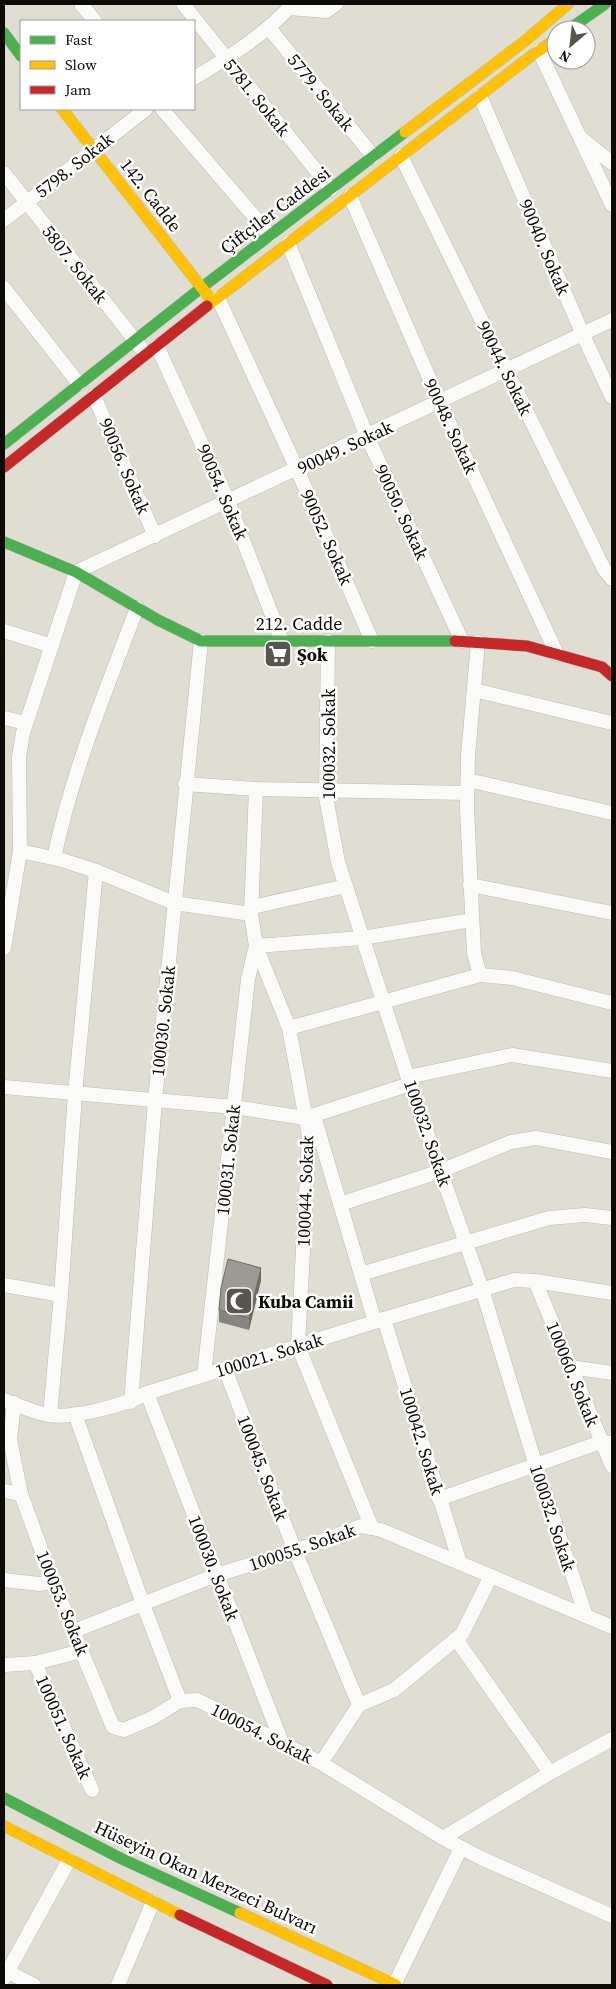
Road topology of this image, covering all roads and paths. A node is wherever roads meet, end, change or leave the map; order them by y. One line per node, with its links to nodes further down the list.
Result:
1 (81, 4): 7 (street)
2 (183, 4): 14 (street, 5781. Sokak)
3 (336, 4): 6 (street)
4 (568, 4): 22 (street, Çiftçiler Caddesi)
5 (605, 4): 8 (street)
6 (286, 6): 9 (street)
7 (94, 20)
8 (582, 20)
9 (270, 28): 14 (street); 22 (street, 5779. Sokak)
10 (4, 33): 13 (street)
11 (546, 46): 12 (street, Çiftçiler Caddesi)
12 (538, 51): 16 (street, Çiftçiler Caddesi); 20 (street)
13 (20, 55)
14 (226, 59): 15 (street); 26 (street, 5781. Sokak)
15 (195, 77)
16 (480, 96): 23 (street, Çiftçiler Caddesi); 37 (street, 90040. Sokak)
17 (63, 110): 21 (street, 142. Cadde)
18 (145, 110): 21 (street, 5798. Sokak)
19 (163, 110): 31 (street)
20 (580, 137): 24 (street); 29 (street)
21 (94, 150): 28 (street, 5798. Sokak); 34 (street, 142. Cadde)
22 (373, 156): 26 (street, Çiftçiler Caddesi)
23 (401, 156): 27 (street, Çiftçiler Caddesi); 40 (street, 90044. Sokak)
24 (612, 163)
25 (4, 174): 28 (street, 5807. Sokak)
26 (331, 189): 31 (street, Çiftçiler Caddesi)
27 (350, 196): 32 (street, Çiftçiler Caddesi); 44 (street, 90048. Sokak)
28 (26, 202): 30 (street, 5798. Sokak); 38 (street, 5807. Sokak)
29 (612, 205)
30 (4, 220)
31 (270, 235): 34 (street, Çiftçiler Caddesi)
32 (288, 243): 35 (street, Çiftçiler Caddesi); 45 (street, 90050. Sokak)
33 (4, 288): 41 (street)
34 (202, 288): 35 (street, 142. Cadde); 38 (street, Çiftçiler Caddesi)
35 (215, 300): 39 (street, Çiftçiler Caddesi); 48 (street, 90052. Sokak)
36 (612, 320): 37 (street, 90049. Sokak)
37 (583, 335): 40 (street, 90049. Sokak); 43 (street, 90040. Sokak)
38 (134, 340): 39 (street, 5807. Sokak); 41 (street, Çiftçiler Caddesi)
39 (152, 350): 42 (street, Çiftçiler Caddesi); 49 (street, 90054. Sokak)
40 (507, 371): 44 (street, 90049. Sokak); 53 (street, 90044. Sokak)
41 (79, 384): 46 (street, Çiftçiler Caddesi)
42 (94, 396): 47 (street, Çiftçiler Caddesi); 50 (street, 90056. Sokak)
43 (612, 397)
44 (440, 403): 45 (street, 90049. Sokak); 63 (street, 90048. Sokak)
45 (367, 436): 48 (street, 90049. Sokak); 60 (street, 90050. Sokak)
46 (4, 444)
47 (4, 467)
48 (297, 469): 49 (street, 90049. Sokak); 59 (street, 90052. Sokak)
49 (228, 501): 50 (street, 90049. Sokak); 57 (street, 90054. Sokak)
50 (155, 536): 52 (street, 90049. Sokak)
51 (4, 542): 52 (street, 212. Cadde)
52 (76, 572): 54 (street, 212. Cadde); 62 (street)
53 (612, 579)
54 (137, 608): 56 (street, 212. Cadde); 75 (street)
55 (4, 631): 62 (street)
56 (200, 641): 57 (street, 212. Cadde); 69 (street, 100030. Sokak)
57 (282, 641): 58 (street, 212. Cadde)
58 (328, 641): 59 (street, 212. Cadde); 72 (street, 100032. Sokak)
59 (372, 641): 60 (street, 212. Cadde)
60 (462, 641): 61 (street, 212. Cadde)
61 (478, 642): 63 (street, 212. Cadde); 65 (street)
62 (52, 646): 67 (street)
63 (557, 654): 64 (street, 212. Cadde)
64 (612, 673)
65 (474, 690): 68 (street); 70 (street)
66 (4, 718): 67 (street)
67 (26, 723): 74 (street)
68 (612, 723)
69 (185, 784): 71 (street); 79 (street, 100030. Sokak)
70 (467, 787): 72 (street); 73 (street); 77 (street)
71 (256, 788): 72 (street); 80 (street, 100044. Sokak)
72 (326, 790): 78 (street, 100032. Sokak)
73 (612, 812)
74 (20, 851): 75 (street); 84 (street)
75 (54, 858): 76 (street)
76 (96, 871): 79 (street); 93 (street)
77 (470, 885): 81 (street); 82 (street)
78 (346, 886): 80 (street); 83 (street, 100032. Sokak)
79 (174, 903): 80 (street); 94 (street, 100030. Sokak)
80 (252, 910): 85 (street, 100044. Sokak)
81 (612, 913)
82 (472, 920): 83 (street); 86 (street)
83 (362, 938): 85 (street); 87 (street, 100032. Sokak)
84 (4, 939)
85 (256, 946): 89 (street, 100044. Sokak); 95 (street, 100031. Sokak)
86 (480, 975): 87 (street); 88 (street)
87 (384, 1002): 89 (street); 91 (street, 100032. Sokak)
88 (612, 1003)
89 (288, 1028): 96 (street, 100044. Sokak)
90 (612, 1071): 91 (street)
91 (409, 1080): 96 (street); 98 (street, 100032. Sokak)
92 (4, 1087): 93 (street)
93 (76, 1094): 94 (street); 107 (street)
94 (155, 1101): 95 (street); 116 (street, 100030. Sokak)
95 (234, 1107): 96 (street); 113 (street, 100031. Sokak)
96 (309, 1117): 99 (street, 100042. Sokak); 109 (street, 100044. Sokak)
97 (612, 1152): 98 (street)
98 (441, 1170): 99 (street); 101 (street, 100032. Sokak)
99 (340, 1204): 102 (street, 100042. Sokak)
100 (612, 1218): 101 (street)
101 (466, 1243): 102 (street); 105 (street, 100032. Sokak)
102 (361, 1274): 108 (street, 100042. Sokak)
103 (535, 1281): 105 (street, 100021. Sokak); 106 (street, 100021. Sokak); 110 (street, 100060. Sokak)
104 (4, 1285): 107 (street)
105 (482, 1289): 108 (street, 100021. Sokak); 120 (street, 100032. Sokak)
106 (612, 1293)
107 (61, 1295): 118 (street)
108 (380, 1320): 109 (street, 100021. Sokak); 124 (street, 100042. Sokak)
109 (298, 1346): 111 (street, 100021. Sokak); 125 (street, 100044. Sokak)
110 (570, 1367): 112 (street); 119 (street, 100060. Sokak)
111 (225, 1369): 113 (street, 100021. Sokak); 126 (street, 100045. Sokak)
112 (612, 1373)
113 (204, 1375): 114 (street, 100021. Sokak)
114 (147, 1393): 116 (street, 100021. Sokak); 128 (street, 100030. Sokak)
115 (9, 1401): 118 (street, 100021. Sokak); 123 (street, 100053. Sokak)
116 (131, 1402): 117 (street, 100021. Sokak)
117 (75, 1414): 118 (street, 100021. Sokak); 132 (street)
118 (50, 1415)
119 (607, 1443): 120 (street); 121 (street, 100060. Sokak)
120 (536, 1466): 124 (street); 133 (street, 100032. Sokak)
121 (612, 1466)
122 (4, 1492): 123 (street)
123 (21, 1494): 131 (street, 100053. Sokak)
124 (440, 1498): 127 (street, 100042. Sokak)
125 (372, 1528): 126 (street, 100055. Sokak); 127 (street, 100055. Sokak)
126 (295, 1551): 128 (street, 100055. Sokak); 141 (street, 100045. Sokak)
127 (460, 1563): 129 (street, 100055. Sokak)
128 (216, 1576): 132 (street, 100055. Sokak); 143 (street, 100030. Sokak)
129 (491, 1576): 133 (street, 100055. Sokak); 136 (street)
130 (4, 1580): 131 (street)
131 (53, 1582): 135 (street, 100053. Sokak)
132 (143, 1604): 135 (street, 100055. Sokak); 140 (street)
133 (586, 1616): 134 (street, 100055. Sokak)
134 (612, 1627)
135 (74, 1631): 137 (street, 100053. Sokak)
136 (456, 1639): 141 (street); 145 (street)
137 (82, 1651): 138 (street); 140 (street, 100053. Sokak)
138 (35, 1663): 139 (street); 146 (street, 100051. Sokak)
139 (4, 1665)
140 (180, 1701): 143 (street, 100054. Sokak)
141 (359, 1705): 144 (street)
142 (612, 1739): 145 (street)
143 (282, 1742): 144 (street, 100054. Sokak)
144 (321, 1763): 149 (street, 100054. Sokak)
145 (550, 1773): 149 (street)
146 (92, 1790)
147 (4, 1798): 158 (street, Hüseyin Okan Merzeci Bulvarı)
148 (4, 1826): 151 (street)
149 (443, 1838): 150 (street, 100054. Sokak)
150 (461, 1848): 153 (street, 100054. Sokak); 158 (street)
151 (69, 1860): 152 (street); 154 (street)
152 (153, 1902): 156 (street); 157 (street)
153 (612, 1916)
154 (6, 1975): 155 (street)
155 (34, 1985)
156 (118, 1985)
157 (327, 1985)
158 (395, 1985)

